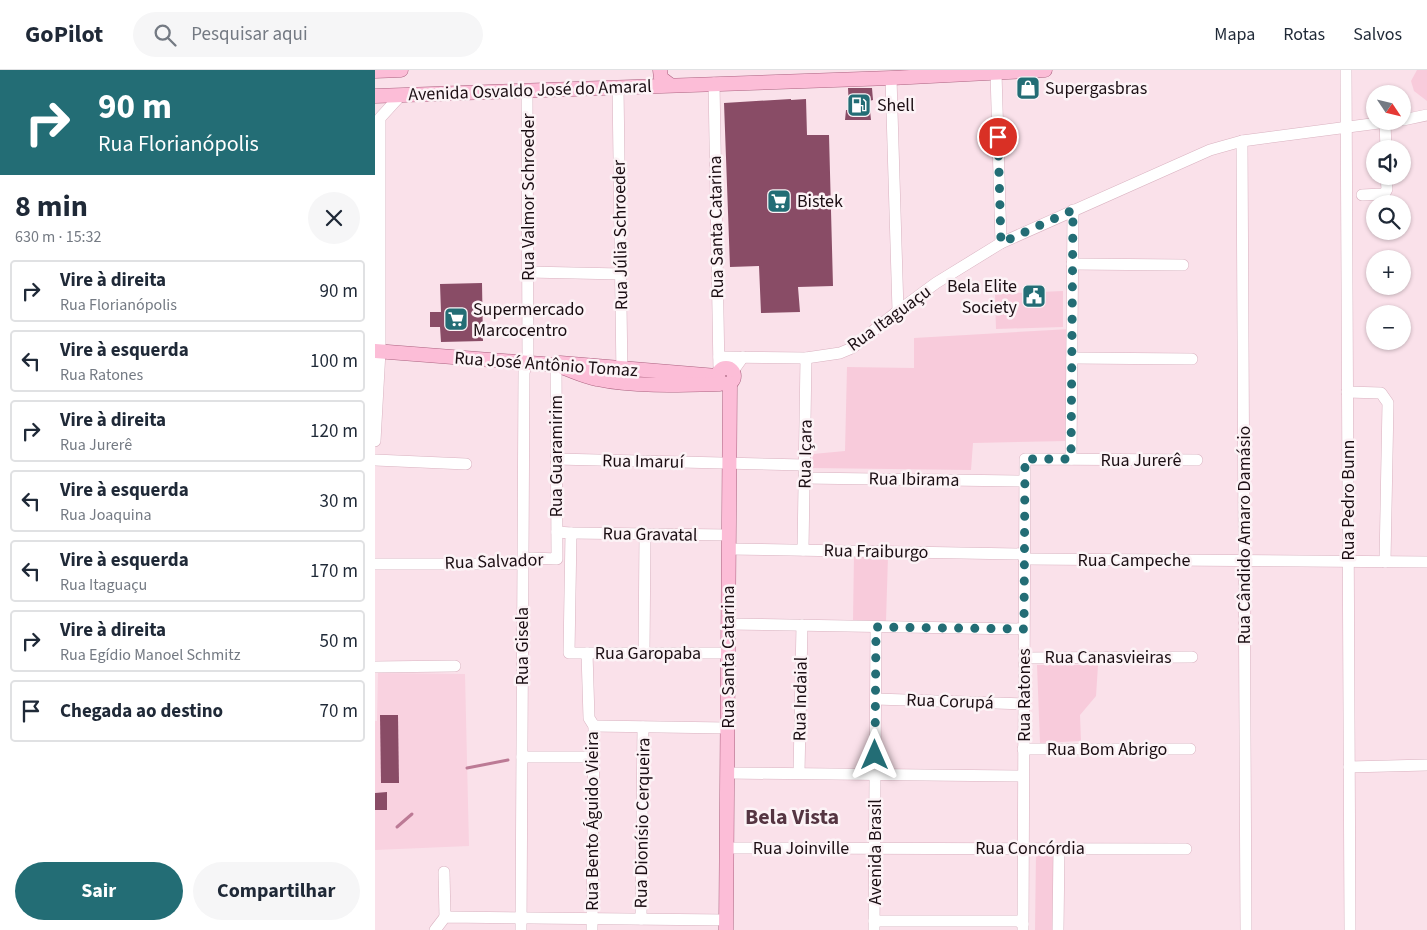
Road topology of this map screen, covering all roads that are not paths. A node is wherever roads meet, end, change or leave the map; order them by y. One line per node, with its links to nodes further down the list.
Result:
1 (401, 70): 5 (main road, Avenida Osvaldo José do Amaral)
2 (660, 70): 9 (main road)
3 (1045, 70): 7 (main road, Avenida Osvaldo José do Amaral)
4 (1346, 70): 18 (street, Rua Pedro Bunn)
5 (379, 71)
6 (964, 72): 7 (main road, Avenida Osvaldo José do Amaral); 8 (main road, Avenida Osvaldo José do Amaral)
7 (996, 73): 23 (street)
8 (891, 78): 10 (main road, Avenida Osvaldo José do Amaral); 28 (street)
9 (669, 84): 10 (main road, Avenida Osvaldo José do Amaral); 11 (main road, Avenida Osvaldo José do Amaral)
10 (713, 84): 30 (street, Rua Santa Catarina)
11 (618, 87): 12 (main road, Avenida Osvaldo José do Amaral); 27 (street, Rua Júlia Schroeder)
12 (527, 91): 13 (main road, Avenida Osvaldo José do Amaral); 26 (street, Rua Valmor Schroeder)
13 (401, 95): 14 (main road, Avenida Osvaldo José do Amaral); 29 (street)
14 (375, 96)
15 (1427, 114): 16 (street)
16 (1411, 118)
17 (1366, 125): 18 (street, Rua Itaguaçu)
18 (1346, 128): 19 (street, Rua Itaguaçu); 39 (street, Rua Pedro Bunn)
19 (1242, 141): 22 (street, Rua Itaguaçu); 57 (street, Rua Cândido Amaro Damásio)
20 (1386, 185): 21 (street)
21 (1363, 195)
22 (1073, 210): 23 (street, Rua Itaguaçu); 24 (street)
23 (1001, 243): 28 (street, Rua Itaguaçu)
24 (1072, 264): 25 (street); 33 (street)
25 (1183, 265)
26 (528, 272): 27 (street); 35 (street, Rua Valmor Schroeder)
27 (621, 274): 37 (street, Rua Júlia Schroeder)
28 (898, 310): 32 (street, Rua Itaguaçu)
29 (377, 351): 35 (main road, Rua José Antônio Tomaz); 40 (street)
30 (719, 357): 31 (street, Rua Itaguaçu); 38 (street, Rua Santa Catarina)
31 (743, 357): 32 (street, Rua Itaguaçu); 38 (street)
32 (806, 358): 48 (street, Rua Içara)
33 (1072, 358): 34 (street); 43 (street)
34 (1193, 359)
35 (528, 363): 36 (main road, Rua José Antônio Tomaz); 62 (street, Rua Gisela)
36 (556, 365): 37 (main road, Rua José Antônio Tomaz); 41 (street, Rua Guaramirim)
37 (622, 375): 38 (main road, Rua José Antônio Tomaz)
38 (725, 377): 46 (main road, Rua Santa Catarina)
39 (1347, 392): 58 (street, Rua Pedro Bunn); 59 (street)
40 (375, 441)
41 (556, 459): 46 (street, Rua Imaruí); 51 (street, Rua Guaramirim)
42 (1025, 459): 43 (street, Rua Jurerê); 50 (street, Rua Ratones)
43 (1071, 459): 45 (street, Rua Jurerê)
44 (375, 460): 47 (street)
45 (1197, 460)
46 (729, 463): 48 (street, Rua Imaruí); 54 (main road, Rua Santa Catarina)
47 (466, 464)
48 (804, 465): 49 (street, Rua Içara)
49 (804, 478): 50 (street, Rua Ibirama); 55 (street, Rua Içara)
50 (1025, 481): 56 (street, Rua Ratones)
51 (557, 532): 52 (street, Rua Guaramirim); 62 (street, Rua Salvador)
52 (571, 533): 53 (street, Rua Gravatal); 67 (street, Rua Guaramirim)
53 (645, 534): 54 (street, Rua Gravatal); 69 (street)
54 (729, 542): 55 (street, Rua Fraiburgo); 63 (main road, Rua Santa Catarina)
55 (803, 550): 56 (street, Rua Fraiburgo)
56 (1024, 556): 57 (street, Rua Campeche); 66 (street, Rua Ratones)
57 (1244, 560): 58 (street, Rua Campeche); 106 (street, Rua Cândido Amaro Damásio)
58 (1348, 561): 59 (street, Rua Campeche); 85 (street, Rua Pedro Bunn)
59 (1385, 562): 60 (street, Rua Campeche)
60 (1427, 562)
61 (375, 564): 62 (street, Rua Salvador)
62 (523, 564): 82 (street, Rua Gisela)
63 (728, 624): 64 (street); 70 (main road, Rua Santa Catarina)
64 (802, 625): 65 (street); 87 (street, Rua Indaial)
65 (876, 627): 66 (street); 75 (street, Avenida Brasil)
66 (1024, 629): 72 (street, Rua Ratones)
67 (569, 653): 68 (street, Rua Garopaba)
68 (587, 653): 69 (street, Rua Garopaba); 77 (street, Rua Bento Águido Vieira)
69 (644, 653): 70 (street, Rua Garopaba)
70 (728, 653): 79 (main road, Rua Santa Catarina)
71 (1192, 657): 72 (street, Rua Canasvieiras)
72 (1024, 658): 76 (street, Rua Ratones)
73 (455, 666): 74 (street)
74 (375, 667)
75 (876, 699): 76 (street, Rua Corupá); 88 (street, Avenida Brasil)
76 (1024, 704): 80 (street, Rua Ratones)
77 (594, 726): 78 (street); 83 (street, Rua Bento Águido Vieira)
78 (643, 727): 79 (street); 98 (street, Rua Dionísio Cerqueira)
79 (727, 728): 86 (main road, Rua Santa Catarina)
80 (1023, 749): 81 (street, Rua Bom Abrigo); 89 (street, Rua Ratones)
81 (1190, 749)
82 (522, 757): 83 (street); 97 (street, Rua Gisela)
83 (594, 757): 99 (street, Rua Bento Águido Vieira)
84 (1427, 765): 85 (street)
85 (1349, 766): 107 (street, Rua Pedro Bunn)
86 (727, 772): 87 (street); 90 (main road, Rua Santa Catarina)
87 (799, 773): 88 (street)
88 (875, 774): 89 (street); 91 (street, Avenida Brasil)
89 (1023, 776): 92 (street, Rua Ratones)
90 (727, 848): 91 (street, Rua Joinville); 100 (main road, Rua Santa Catarina)
91 (875, 848): 92 (street, Rua Concórdia); 101 (street, Avenida Brasil)
92 (1023, 848): 93 (street, Rua Concórdia); 102 (street, Rua Ratones)
93 (1059, 848): 94 (street, Rua Concórdia); 105 (street)
94 (1186, 849)
95 (444, 872): 96 (street)
96 (445, 917): 97 (street); 103 (street)
97 (521, 918): 99 (street); 104 (street, Rua Gisela)
98 (641, 919): 99 (street); 100 (street)
99 (592, 924)
100 (726, 925)
101 (874, 925): 102 (street)
102 (1023, 927)
103 (435, 930)
104 (521, 930)
105 (1058, 930)
106 (1245, 930)
107 (1350, 930)

